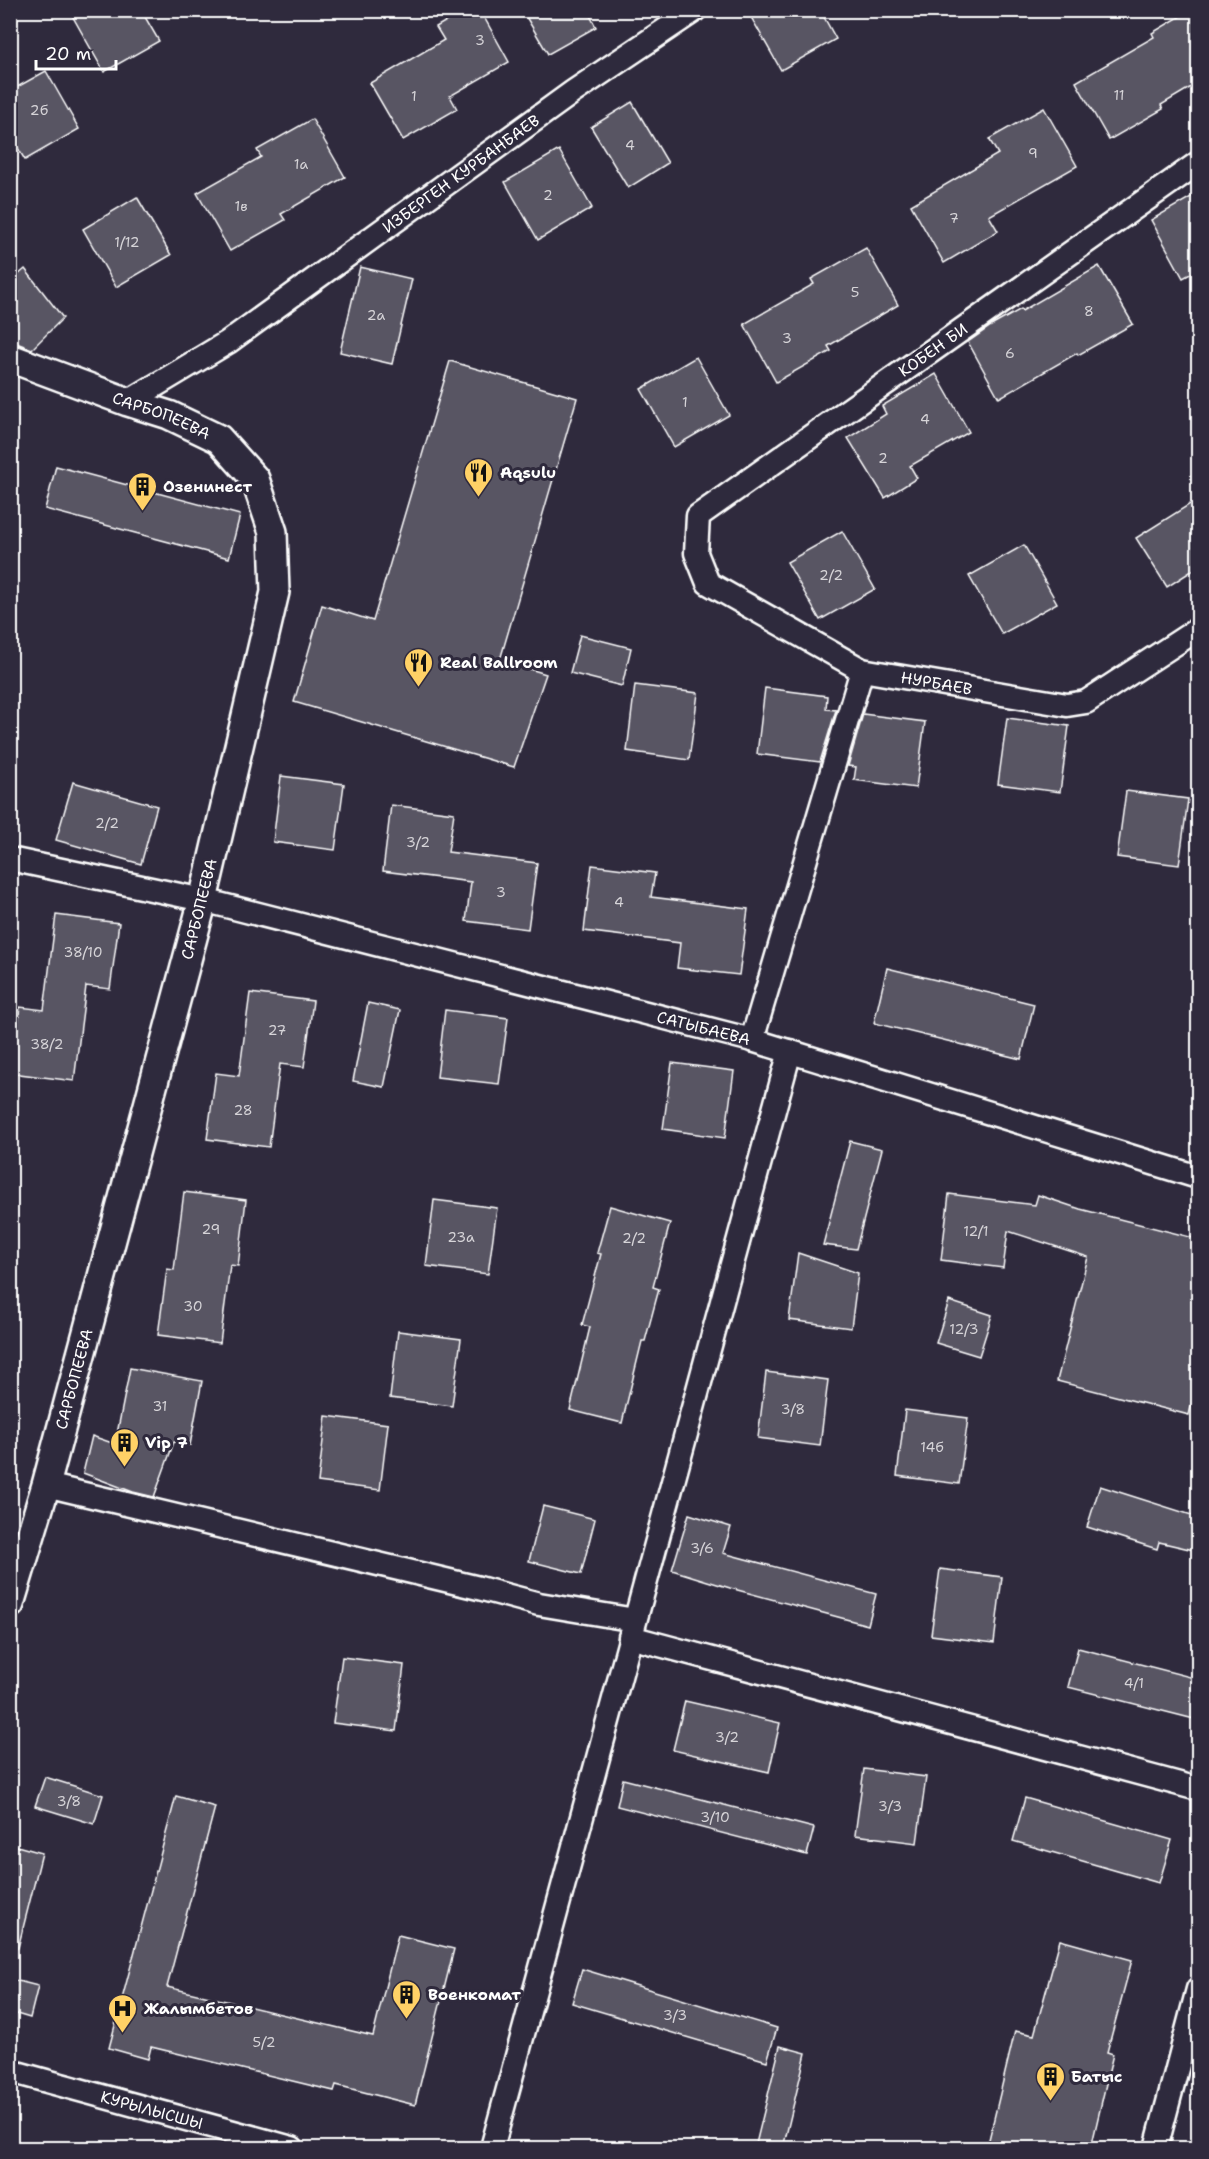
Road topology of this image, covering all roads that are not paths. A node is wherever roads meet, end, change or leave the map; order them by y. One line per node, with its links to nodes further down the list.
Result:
1 (696, 10): 4 (street, ИЗБЕРГЕН КУРБАНБАЕВ)
2 (1198, 162): 5 (street, КОБЕН БИ)
3 (10, 358): 4 (street, САРБОПЕЕВА)
4 (128, 402): 9 (street, САРБОПЕЕВА)
5 (696, 553): 7 (street, НУРБАЕВ)
6 (1198, 629): 7 (street, НУРБАЕВ)
7 (862, 670): 10 (street)
8 (10, 859): 9 (street, САТЫБАЕВА)
9 (203, 900): 10 (street, САТЫБАЕВА); 13 (street, САРБОПЕЕВА)
10 (752, 1040): 11 (street, САТЫБАЕВА)
11 (790, 1051): 12 (street, САТЫБАЕВА); 15 (street)
12 (1198, 1177)
13 (45, 1485): 14 (street, САРБОПЕЕВА); 15 (street)
14 (10, 1604)
15 (632, 1629): 16 (street); 20 (street)
16 (1198, 1789)
17 (1198, 1989): 21 (street)
18 (10, 2071): 19 (street, КУРЫЛЫСШЫ)
19 (292, 2148)
20 (492, 2148)
21 (1156, 2148)

